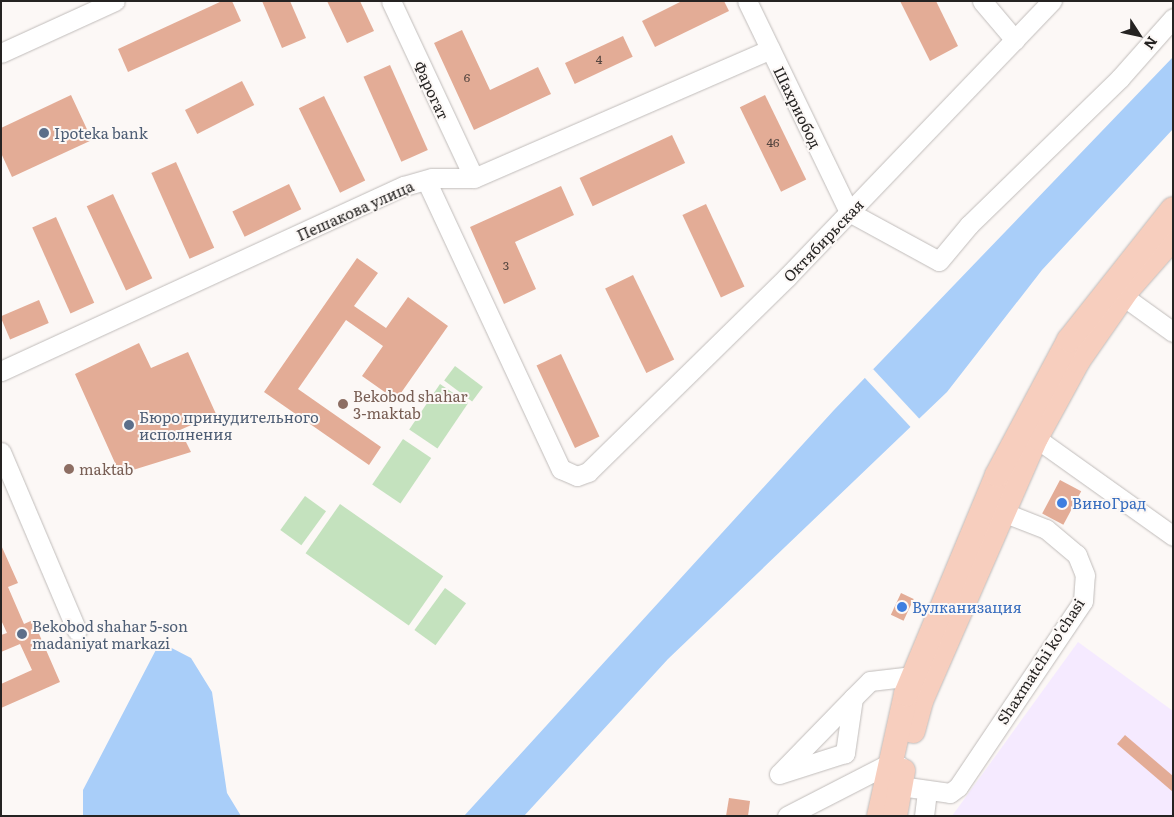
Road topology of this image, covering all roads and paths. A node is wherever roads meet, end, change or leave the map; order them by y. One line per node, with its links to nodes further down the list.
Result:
1 (115, 1): 9 (street)
2 (391, 1): 10 (street, Фарогат)
3 (747, 1): 8 (street, Шахриобод)
4 (982, 1): 7 (street)
5 (1052, 1): 7 (street, Октябирьская)
6 (1173, 18): 13 (street)
7 (1015, 40): 13 (street, Октябирьская)
8 (770, 49): 10 (street, Пешакова улица); 13 (street, Шахриобод)
9 (1, 53)
10 (474, 178): 11 (street, Пешакова улица)
11 (426, 180): 13 (street, Октябирьская); 17 (street, Пешакова улица)
12 (1173, 209): 18 (main road)
13 (849, 212)
14 (1173, 238): 15 (main road)
15 (1123, 296): 16 (street); 18 (main road)
16 (1173, 332)
17 (1, 371)
18 (1028, 433): 20 (main road); 21 (street)
19 (1, 452): 22 (street)
20 (993, 508): 23 (main road); 25 (main road); 26 (street, Shaxmatchi ko'chasi)
21 (1173, 536)
22 (78, 631)
23 (913, 676): 24 (street); 25 (main road)
24 (853, 698)
25 (898, 772): 26 (street, Shaxmatchi ko'chasi); 27 (street); 28 (main road); 29 (main road)
26 (927, 790): 30 (street)
27 (787, 816)
28 (879, 816)
29 (896, 816)
30 (924, 816)

